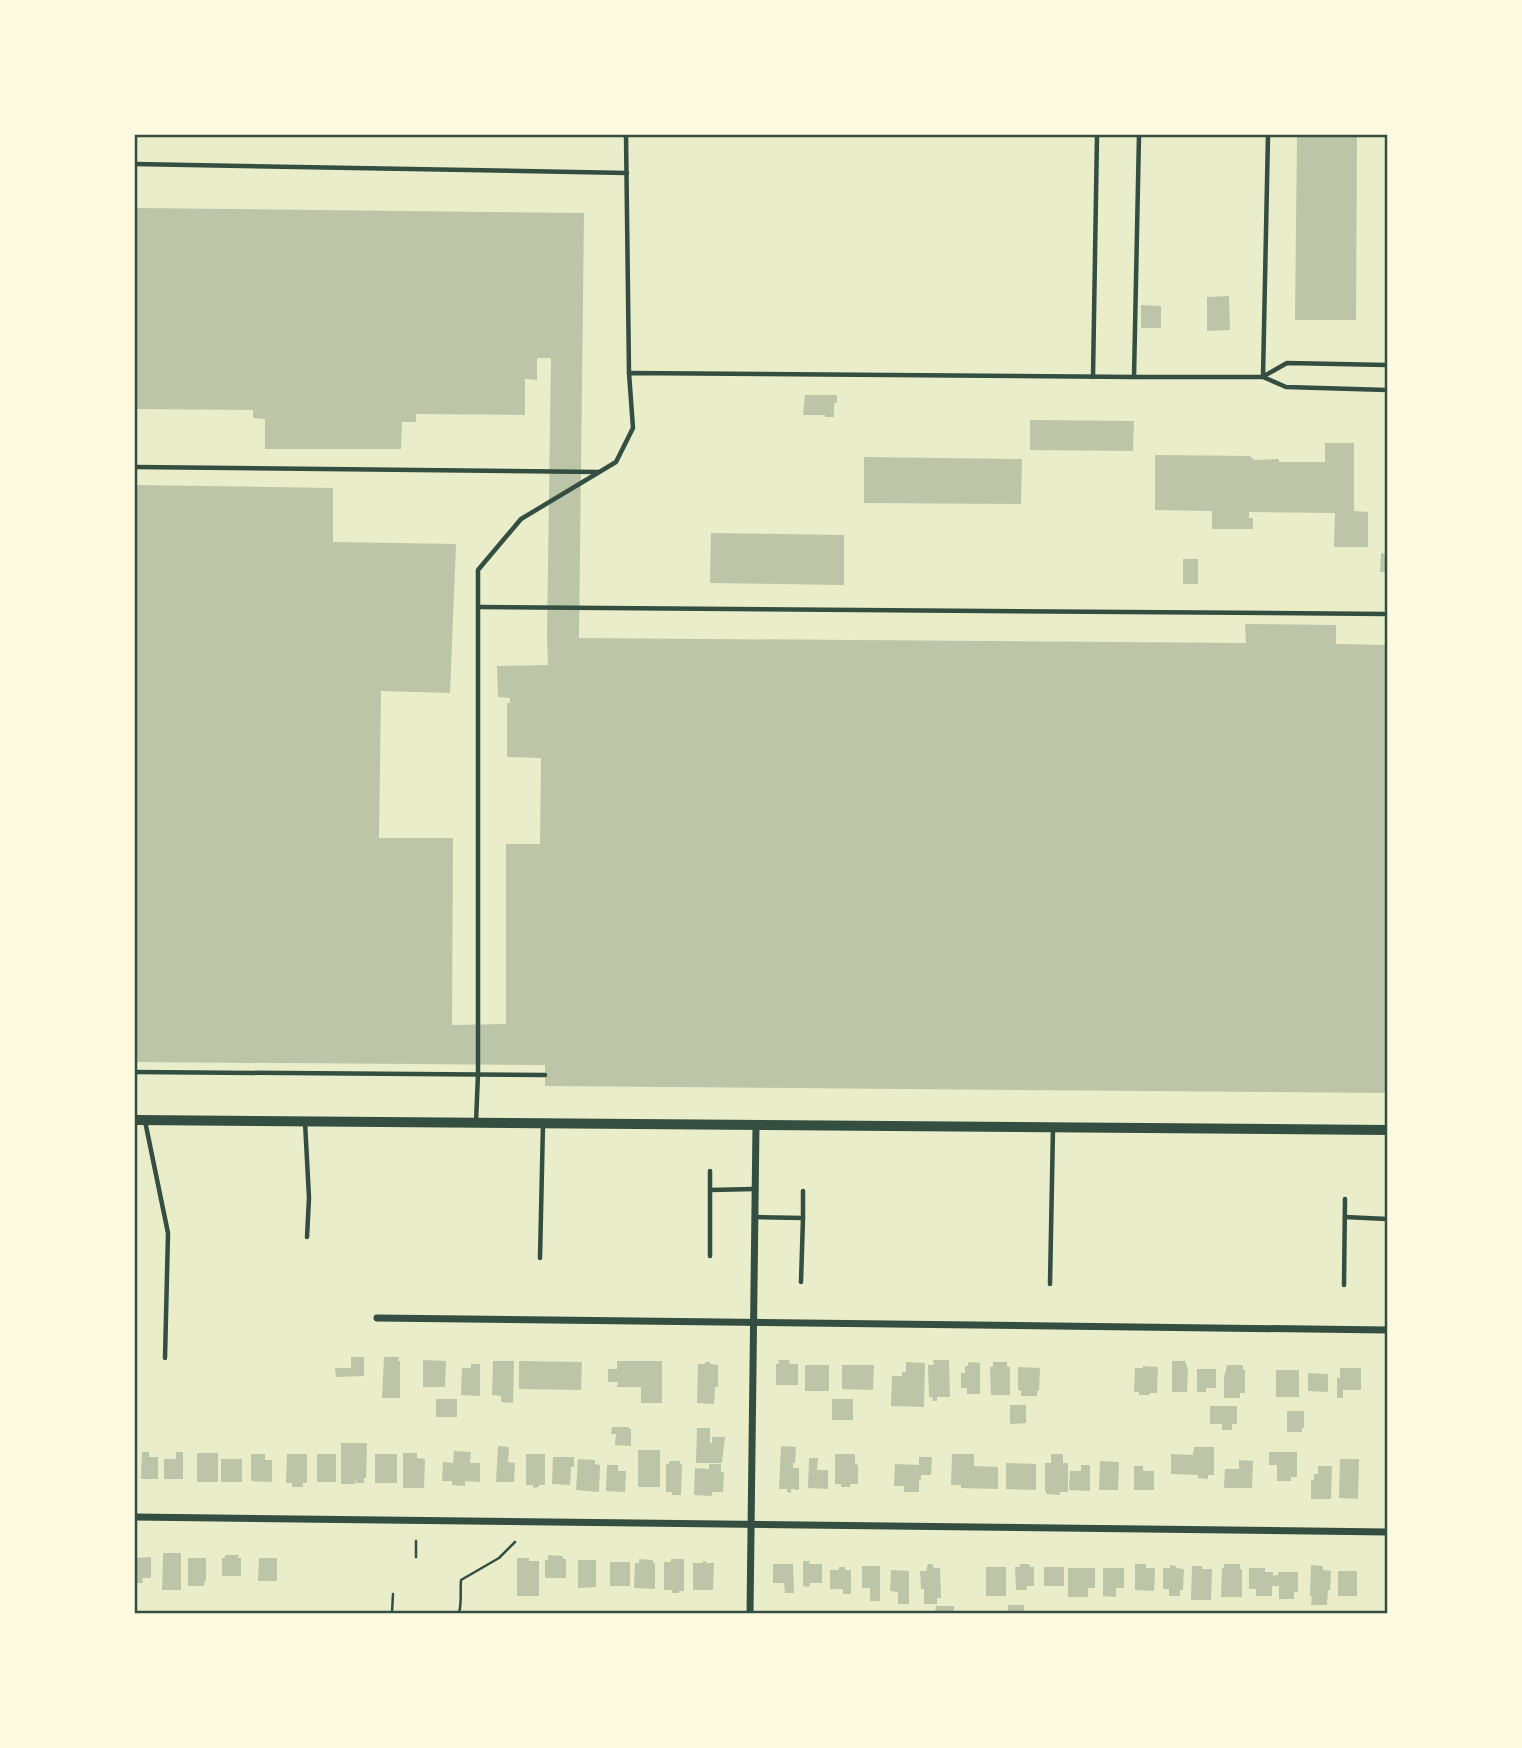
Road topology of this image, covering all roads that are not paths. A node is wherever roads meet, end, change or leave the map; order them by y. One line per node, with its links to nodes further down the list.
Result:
1 (626, 135): 6 (lane)
2 (1097, 135): 9 (lane)
3 (1139, 135): 10 (lane)
4 (1268, 135): 11 (lane)
5 (135, 164): 6 (lane)
6 (627, 173): 8 (lane)
7 (1387, 365): 11 (lane)
8 (629, 373): 9 (lane); 14 (lane)
9 (1093, 377): 10 (lane)
10 (1134, 377): 11 (lane)
11 (1263, 377): 12 (lane)
12 (1387, 390)
13 (135, 467): 14 (lane)
14 (600, 472): 15 (lane)
15 (478, 607): 16 (lane); 18 (lane)
16 (1387, 614)
17 (135, 1072): 18 (lane)
18 (478, 1074): 19 (lane); 22 (lane)
19 (545, 1075)
20 (140, 1120): 21 (street); 45 (lane)
21 (305, 1121): 22 (street); 36 (lane)
22 (476, 1123): 23 (street)
23 (543, 1123): 24 (street); 38 (lane)
24 (755, 1125): 25 (street); 28 (street)
25 (1053, 1127): 26 (street); 40 (lane)
26 (1387, 1130)
27 (710, 1171): 29 (lane)
28 (755, 1189): 29 (lane); 32 (street)
29 (710, 1190): 37 (lane)
30 (803, 1191): 34 (lane)
31 (1345, 1199): 33 (lane)
32 (755, 1217): 34 (lane); 43 (street)
33 (1345, 1217): 35 (lane); 41 (lane)
34 (803, 1218): 39 (lane)
35 (1387, 1219)
36 (307, 1237)
37 (710, 1256)
38 (540, 1258)
39 (801, 1282)
40 (1050, 1284)
41 (1344, 1285)
42 (377, 1318): 43 (street)
43 (753, 1323): 44 (street); 47 (street)
44 (1387, 1330)
45 (165, 1358)
46 (135, 1517): 47 (street)
47 (751, 1525): 48 (street); 49 (street)
48 (1387, 1532)
49 (750, 1613)

